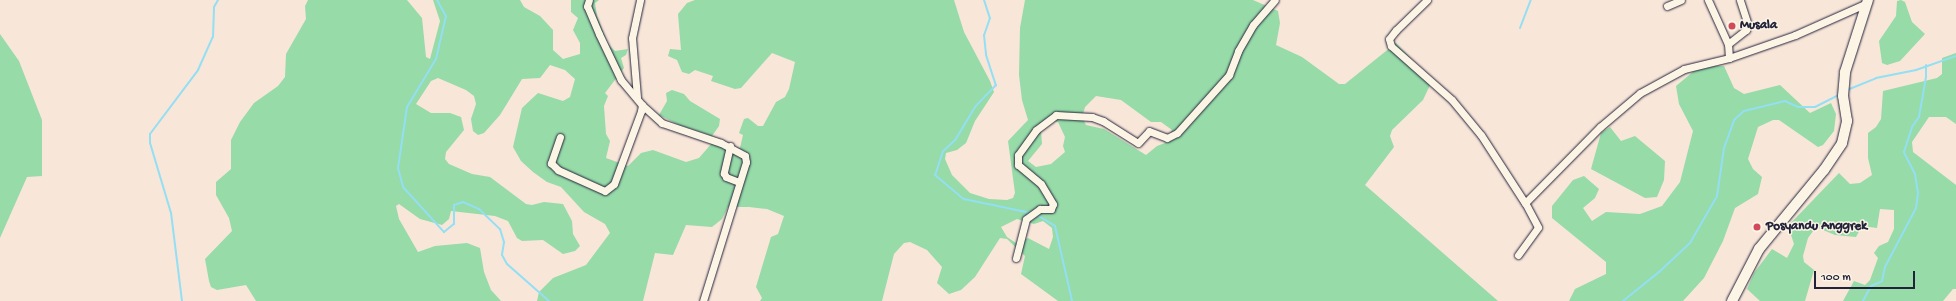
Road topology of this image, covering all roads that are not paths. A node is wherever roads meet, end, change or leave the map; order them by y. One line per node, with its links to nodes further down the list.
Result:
1 (589, 0): 12 (street)
2 (640, 0): 12 (street)
3 (1275, 0): 19 (street)
4 (1427, 0): 17 (street)
5 (1681, 0): 9 (street)
6 (1708, 0): 10 (street)
7 (1740, 0): 10 (street)
8 (1867, 2): 11 (street); 21 (street)
9 (1667, 6)
10 (1728, 44): 11 (street)
11 (1729, 58): 17 (street)
12 (637, 97): 13 (street)
13 (642, 105): 14 (street); 15 (street)
14 (560, 137)
15 (730, 146): 16 (street); 16 (street)
16 (739, 182): 20 (street)
17 (1526, 204): 18 (street)
18 (1518, 255)
19 (1016, 258)
20 (703, 301)
21 (1732, 301)

